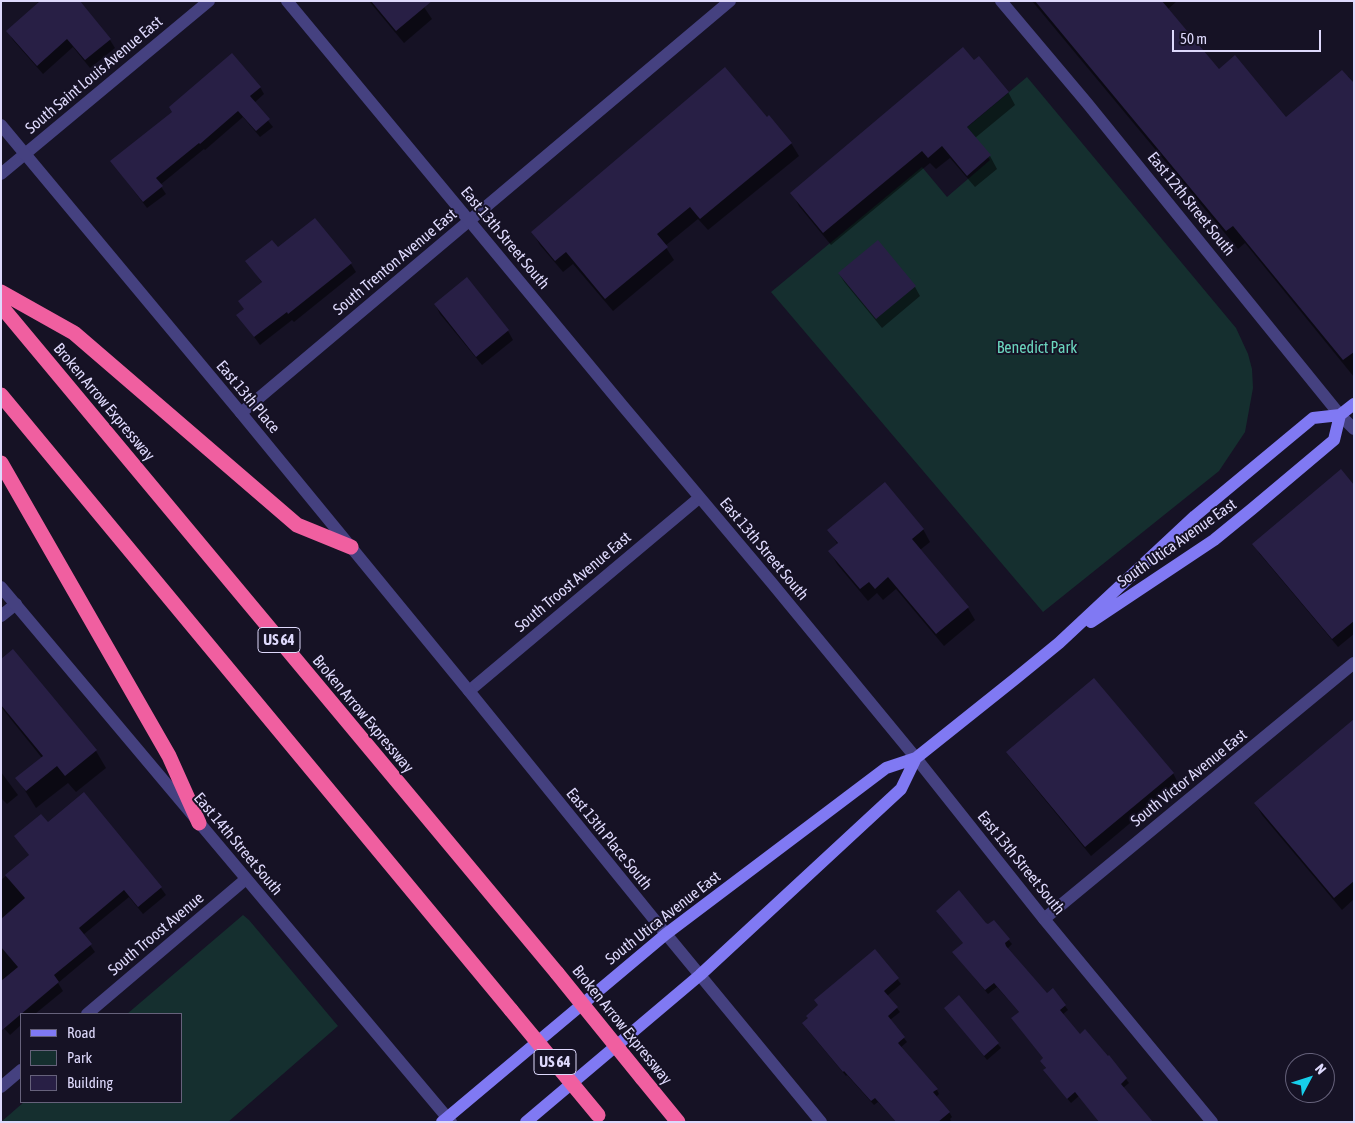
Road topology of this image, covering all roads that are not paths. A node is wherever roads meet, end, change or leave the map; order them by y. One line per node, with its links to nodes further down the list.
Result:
1 (208, 1): 6 (street, South Saint Louis Avenue East)
2 (287, 1): 8 (street, East 13th Street South)
3 (730, 1): 8 (street, South Trenton Avenue East)
4 (1001, 1): 14 (street, East 12th Street South)
5 (1, 125): 6 (street, East 13th Place)
6 (25, 154): 7 (street, South Saint Louis Avenue East); 13 (street, East 13th Place)
7 (1, 174)
8 (469, 222): 13 (street, South Trenton Avenue East); 17 (street, East 13th Street South)
9 (1, 292): 18 (highway)
10 (1, 306): 37 (highway, Broken Arrow Expressway / US 64, bridge)
11 (1, 395): 34 (highway, US 64, bridge)
12 (1354, 404): 14 (main road)
13 (241, 412): 18 (street, East 13th Place)
14 (1340, 415): 15 (street, East 12th Street South); 22 (main road, South Utica Avenue East); 22 (main road, South Utica Avenue East)
15 (1354, 429)
16 (1, 463): 26 (highway)
17 (699, 498): 24 (street, South Troost Avenue East); 25 (street, East 13th Street South)
18 (351, 548): 24 (street, East 13th Place)
19 (1, 587): 20 (street, East 14th Street South)
20 (16, 604): 21 (street); 26 (street, East 14th Street South)
21 (1, 616)
22 (1059, 643): 25 (main road, South Utica Avenue East)
23 (1354, 663): 28 (street, South Victor Avenue East)
24 (469, 691): 29 (street, East 13th Place South)
25 (916, 758): 28 (street, East 13th Street South); 29 (main road, South Utica Avenue East); 30 (main road, South Utica Avenue East)
26 (198, 823): 27 (street, East 14th Street South)
27 (246, 879): 31 (street, South Troost Avenue); 35 (street, East 14th Street South)
28 (1044, 918): 39 (street, East 13th Street South)
29 (666, 934): 30 (street, East 13th Place South); 35 (main road, South Utica Avenue East)
30 (700, 975): 36 (main road, South Utica Avenue East); 38 (street, East 13th Place South)
31 (88, 1013)
32 (20, 1071): 33 (street)
33 (1, 1087)
34 (601, 1118)
35 (447, 1120)
36 (526, 1122)
37 (678, 1122)
38 (820, 1122)
39 (1212, 1122)

